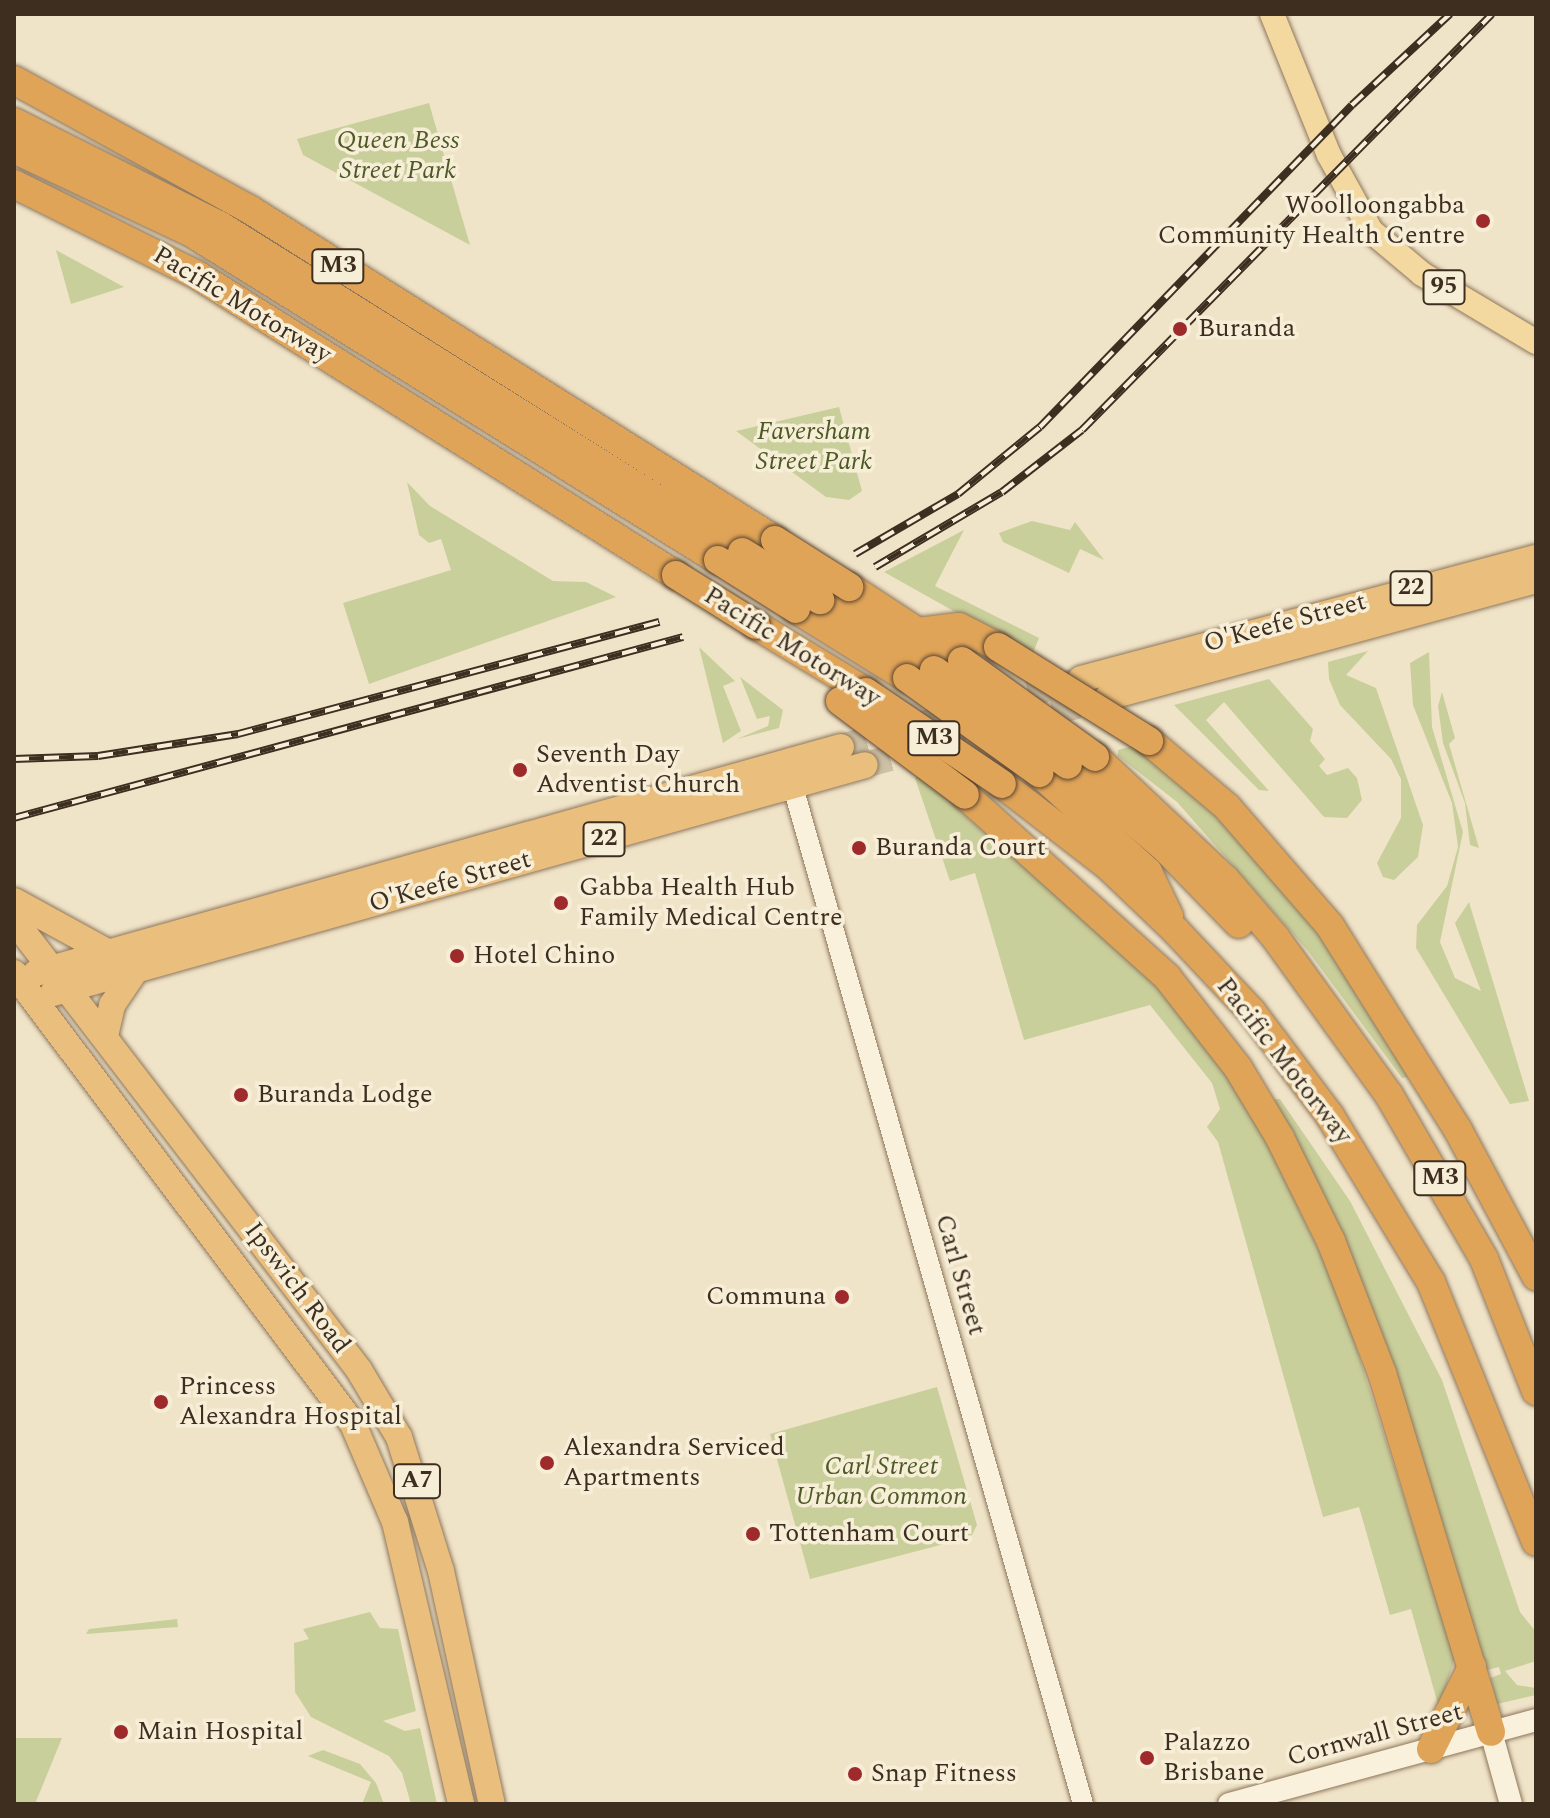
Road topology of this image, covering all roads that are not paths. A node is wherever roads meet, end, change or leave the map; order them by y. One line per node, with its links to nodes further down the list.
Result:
1 (1272, 14): 6 (main road, 95)
2 (14, 80): 10 (highway, M3, bridge)
3 (14, 122): 7 (highway)
4 (14, 149): 7 (highway)
5 (14, 184): 13 (highway, Pacific Motorway, bridge)
6 (1536, 342)
7 (730, 556): 11 (highway, bridge)
8 (1536, 558): 12 (highway, O'Keefe Street / 22)
9 (1536, 580): 14 (highway, O'Keefe Street / 22)
10 (918, 632): 16 (highway, M3, bridge); 28 (highway, bridge)
11 (921, 674): 16 (highway, bridge); 21 (highway, bridge)
12 (1081, 679)
13 (853, 696): 21 (highway, Pacific Motorway / M3, bridge); 31 (highway, bridge)
14 (1108, 697)
15 (841, 747): 18 (highway, O'Keefe Street / 22)
16 (1082, 761): 29 (highway, M3)
17 (865, 765): 18 (highway, O'Keefe Street / 22)
18 (789, 774): 22 (highway, O'Keefe Street / 22); 23 (highway, O'Keefe Street / 22); 37 (street, Carl Street)
19 (14, 901): 22 (highway)
20 (14, 920): 25 (highway, Ipswich Road / A7)
21 (1176, 931): 30 (highway, Pacific Motorway / M3)
22 (109, 953): 25 (highway, O'Keefe Street / 22)
23 (135, 971): 25 (highway, O'Keefe Street / 22); 27 (highway)
24 (16, 975): 25 (highway, O'Keefe Street); 26 (highway, Ipswich Road / A7)
25 (59, 979): 26 (highway, O'Keefe Street / 22); 27 (highway, Ipswich Road / A7)
26 (34, 999): 35 (highway, Ipswich Road / A7)
27 (105, 1036): 36 (highway, Ipswich Road / A7)
28 (1536, 1276)
29 (1536, 1391)
30 (1536, 1542)
31 (1472, 1667): 33 (highway); 34 (highway)
32 (1536, 1720): 33 (main road, Cornwall Street)
33 (1491, 1732): 34 (main road, Cornwall Street); 39 (main road)
34 (1431, 1749): 38 (main road, Cornwall Street)
35 (461, 1804)
36 (492, 1804)
37 (1083, 1804)
38 (1229, 1804)
39 (1511, 1804)

